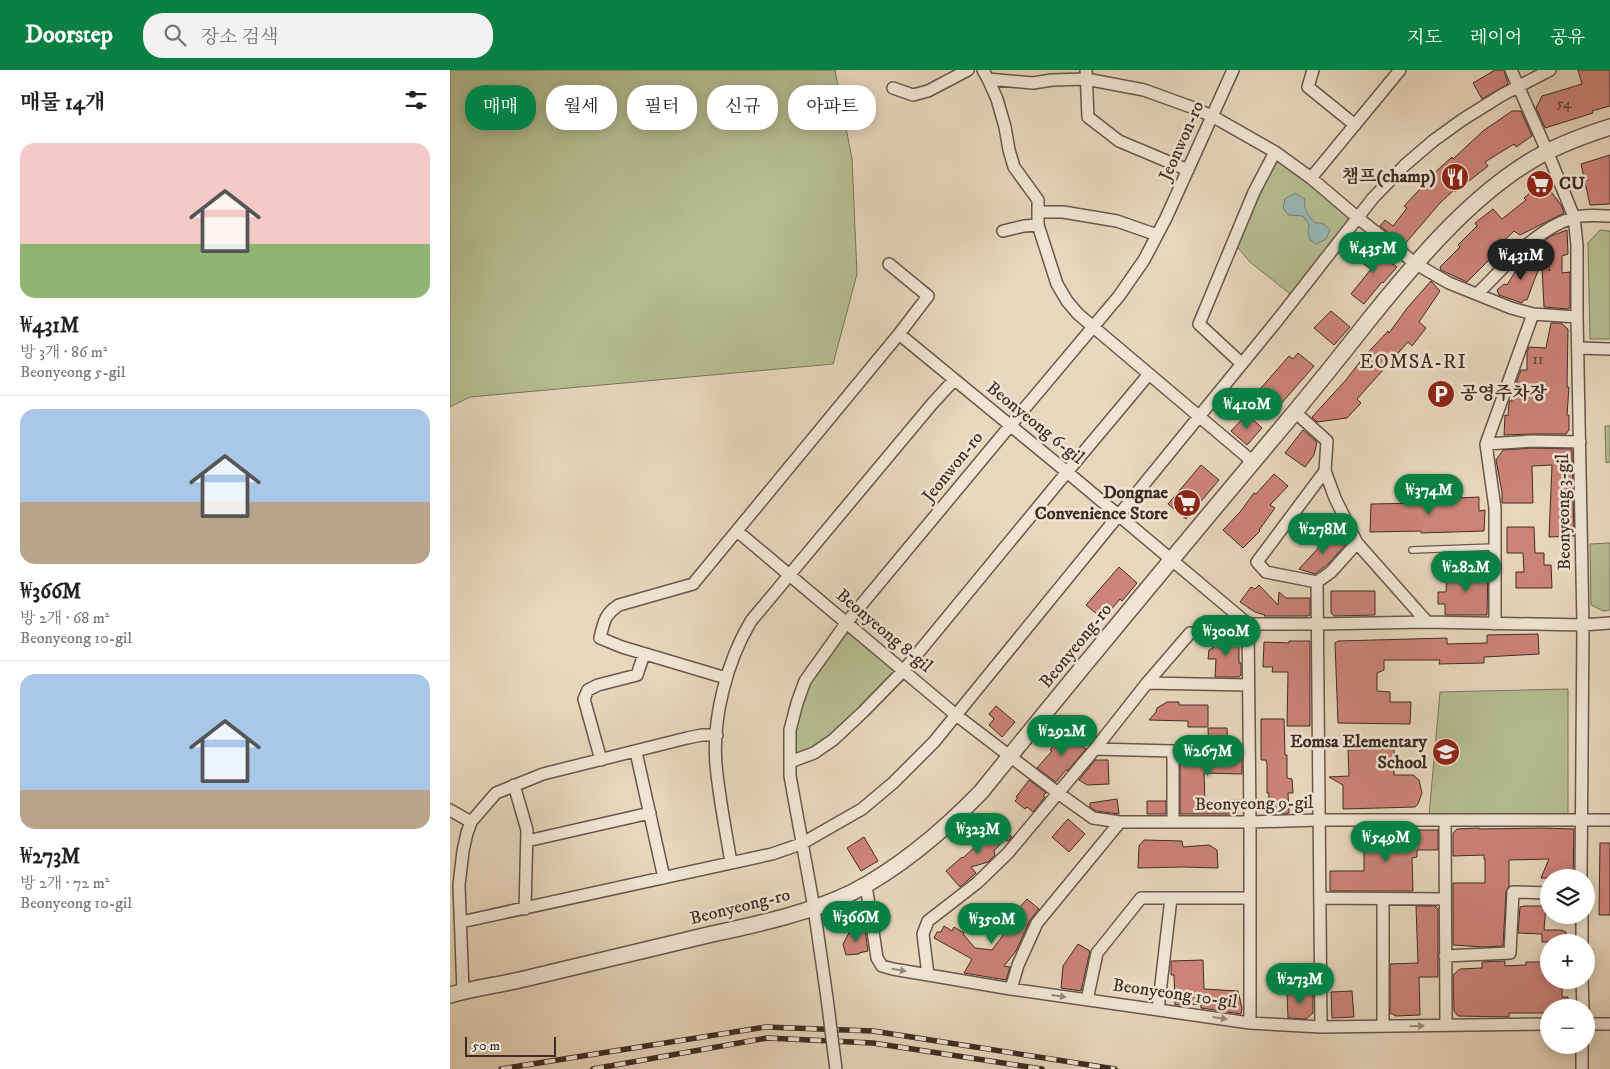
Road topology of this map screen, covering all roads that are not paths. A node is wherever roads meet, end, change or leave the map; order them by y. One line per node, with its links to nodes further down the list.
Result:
1 (968, 70): 10 (street)
2 (1233, 70): 11 (street, Jeonwon-ro)
3 (1313, 70): 12 (street)
4 (1400, 70): 12 (street)
5 (1511, 70): 9 (street, Beonyeong 3-gil)
6 (1550, 70): 9 (street)
7 (985, 74): 8 (street); 18 (street)
8 (1086, 75): 11 (street); 16 (street)
9 (1517, 87): 14 (street, Beonyeong 3-gil); 21 (street)
10 (893, 88)
11 (1212, 116): 15 (street); 16 (street, Jeonwon-ro)
12 (1355, 125): 17 (street)
13 (1610, 127): 14 (street, Beonyeong-ro)
14 (1547, 151): 20 (street, Beonyeong 3-gil); 26 (street, Beonyeong-ro)
15 (1275, 152): 17 (street); 34 (street)
16 (1188, 170): 24 (street, Jeonwon-ro)
17 (1311, 178): 21 (street)
18 (1038, 212): 22 (street); 24 (street)
19 (1610, 216): 20 (street)
20 (1574, 217): 27 (street); 29 (street, Beonyeong 3-gil)
21 (1358, 218): 26 (street); 34 (street)
22 (1038, 225): 23 (street); 30 (street)
23 (1003, 231)
24 (1157, 235): 30 (street, Jeonwon-ro)
25 (889, 264): 31 (street)
26 (1416, 264): 27 (street); 37 (street, Beonyeong-ro)
27 (1477, 294): 28 (street)
28 (1533, 314): 29 (street); 41 (street)
29 (1577, 317): 32 (street, Beonyeong 3-gil)
30 (1094, 328): 35 (street); 39 (street, Jeonwon-ro)
31 (899, 334): 36 (street, Beonyeong 6-gil); 46 (street)
32 (1578, 348): 33 (street); 40 (street, Beonyeong 3-gil)
33 (1610, 349)
34 (1242, 364): 38 (street)
35 (1149, 374): 38 (street); 44 (street)
36 (954, 380): 39 (street, Beonyeong 6-gil); 51 (street)
37 (1295, 412): 42 (street, Beonyeong-ro); 43 (street)
38 (1199, 416): 42 (street); 45 (street)
39 (1010, 425): 44 (street, Beonyeong 6-gil); 53 (street, Jeonwon-ro)
40 (1580, 442): 41 (street); 59 (street, Beonyeong 3-gil)
41 (1486, 444): 48 (street)
42 (1253, 462): 50 (street, Beonyeong-ro)
43 (1325, 471): 47 (street); 52 (street)
44 (1067, 472): 45 (street, Beonyeong 6-gil); 62 (street)
45 (1118, 514): 50 (street, Beonyeong 6-gil); 66 (street)
46 (737, 531): 51 (street, Beonyeong 8-gil); 61 (street)
47 (1357, 543): 52 (street); 54 (street)
48 (1496, 547): 49 (lane); 58 (street)
49 (1412, 550)
50 (1170, 560): 56 (street, Beonyeong 6-gil); 70 (street, Beonyeong-ro)
51 (789, 574): 53 (street, Beonyeong 8-gil); 63 (street)
52 (1317, 582): 57 (street)
53 (848, 622): 62 (street, Beonyeong 8-gil); 72 (street, Jeonwon-ro)
54 (1428, 622): 57 (street); 58 (street)
55 (1610, 623): 59 (street)
56 (1248, 624): 57 (street); 65 (street)
57 (1318, 624): 77 (street)
58 (1495, 624): 59 (street)
59 (1583, 625): 78 (street, Beonyeong 3-gil)
60 (1190, 633): 64 (street)
61 (644, 654): 63 (street); 71 (street)
62 (904, 670): 66 (street, Beonyeong 8-gil); 72 (street)
63 (726, 678): 67 (street)
64 (1147, 683): 65 (street); 68 (street)
65 (1248, 686): 84 (street)
66 (956, 715): 70 (street, Beonyeong 8-gil); 86 (street)
67 (717, 735): 69 (street); 87 (street)
68 (1095, 749): 74 (street); 83 (street)
69 (636, 752): 71 (street); 76 (street)
70 (1010, 756): 74 (street, Beonyeong 9-gil); 90 (street, Beonyeong-ro)
71 (601, 760): 73 (street)
72 (790, 762): 86 (street, Jeonwon-ro)
73 (514, 785): 81 (street); 85 (street)
74 (1058, 793): 82 (street, Beonyeong 9-gil); 101 (street)
75 (450, 810): 81 (street)
76 (650, 813): 85 (street); 89 (street)
77 (1319, 820): 80 (street, Beonyeong 9-gil); 84 (street, Beonyeong 9-gil); 94 (street)
78 (1581, 820): 79 (street, Beonyeong 9-gil); 80 (street, Beonyeong 9-gil); 88 (street, Beonyeong 3-gil)
79 (1610, 820)
80 (1445, 821): 96 (street)
81 (471, 822): 99 (street)
82 (1120, 822): 83 (street, Beonyeong 9-gil); 102 (street)
83 (1173, 822): 84 (street, Beonyeong 9-gil)
84 (1250, 822): 93 (street)
85 (527, 841): 98 (street)
86 (801, 844): 87 (street); 97 (street, Jeonwon-ro)
87 (731, 863): 89 (street)
88 (1581, 869)
89 (664, 878): 98 (street)
90 (866, 884): 97 (street, Beonyeong-ro); 101 (street, Beonyeong 10-gil, one-way to 101)
91 (1540, 893): 100 (street)
92 (1171, 898): 93 (street); 104 (street); 105 (street)
93 (1250, 898): 106 (street)
94 (1320, 898): 95 (street); 112 (street)
95 (1383, 899): 96 (street); 111 (street)
96 (1445, 899): 100 (street)
97 (814, 908): 103 (street, Beonyeong-ro); 114 (street, Jeonwon-ro, bridge)
98 (525, 909): 99 (street)
99 (461, 922): 103 (street)
100 (1445, 956): 110 (street)
101 (928, 975): 102 (street, Beonyeong 10-gil)
102 (1011, 989): 104 (street, Beonyeong 10-gil, one-way to 104)
103 (456, 994)
104 (1088, 1000): 105 (street, Beonyeong 10-gil)
105 (1158, 1010): 106 (street, Beonyeong 10-gil, one-way to 106)
106 (1250, 1022): 112 (street, Beonyeong 10-gil)
107 (1540, 1024): 110 (street, Beonyeong 10-gil)
108 (1595, 1024): 109 (street)
109 (1610, 1024)
110 (1446, 1025): 111 (street, Beonyeong 10-gil, one-way to 110)
111 (1383, 1026): 112 (street, Beonyeong 10-gil)
112 (1321, 1027)
113 (1582, 1054): 115 (street)
114 (836, 1069)
115 (1582, 1069)

